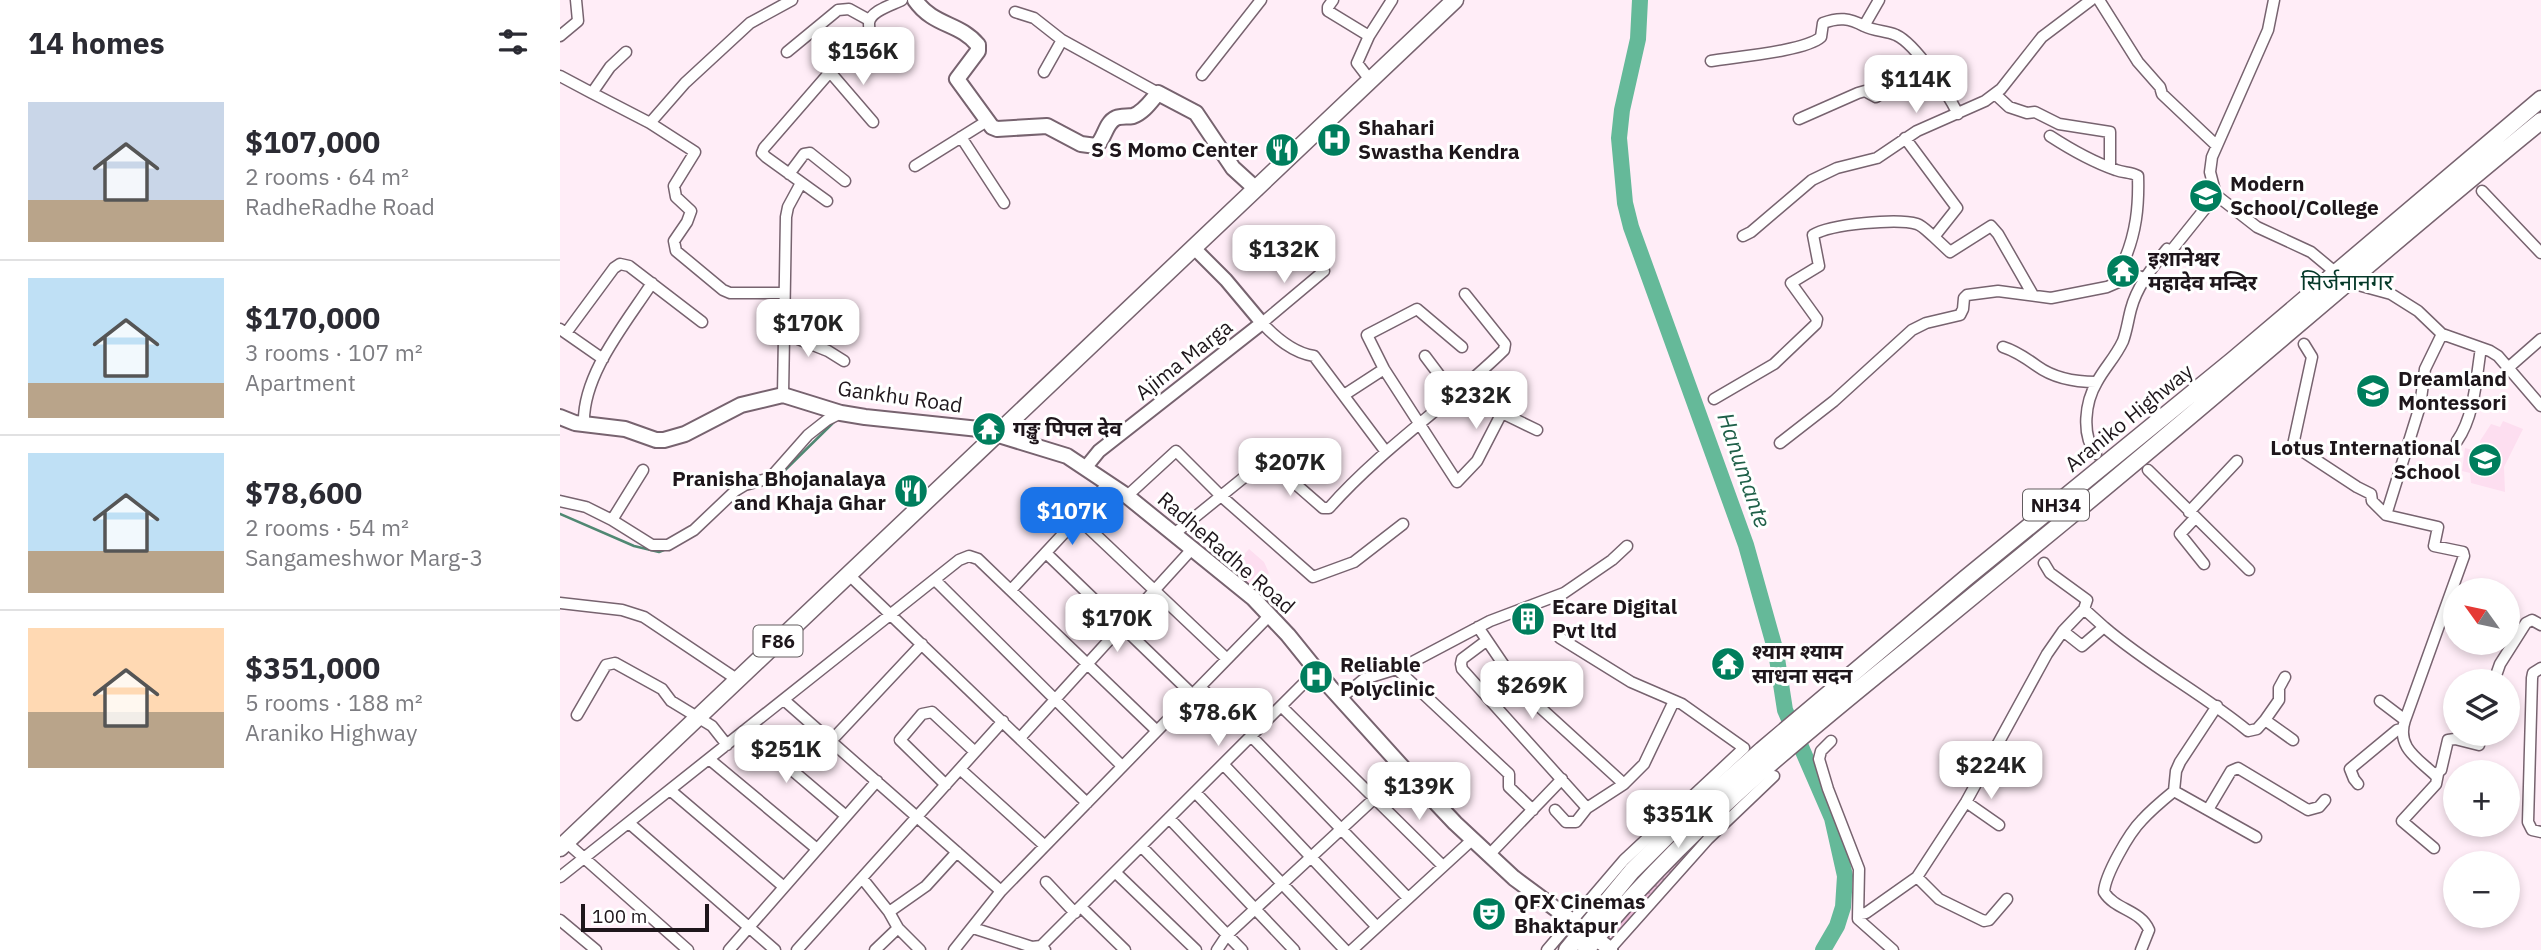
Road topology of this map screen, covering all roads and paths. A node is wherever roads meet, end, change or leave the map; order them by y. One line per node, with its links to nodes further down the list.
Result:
1 (576, 0): 16 (street)
2 (792, 0): 37 (street)
3 (902, 0): 14 (street)
4 (915, 0): 34 (main road)
5 (1261, 0): 25 (street)
6 (1333, 0): 17 (street)
7 (1392, 0): 17 (street)
8 (1455, 0): 27 (main road, F86)
9 (1879, 0): 15 (street)
10 (2091, 0): 30 (street)
11 (2099, 0): 41 (street)
12 (2274, 0): 41 (street)
13 (1015, 12): 18 (street)
14 (869, 20): 20 (street); 23 (street)
15 (1864, 26): 21 (street); 22 (street)
16 (560, 36)
17 (1369, 36): 27 (street)
18 (1062, 40): 24 (street); 29 (street)
19 (626, 51): 28 (street)
20 (787, 52)
21 (1711, 61)
22 (1927, 65): 32 (street); 33 (street)
23 (830, 72): 36 (street); 44 (street)
24 (1044, 72)
25 (1202, 75)
26 (560, 76): 28 (street)
27 (1370, 80): 47 (main road, F86)
28 (592, 93): 37 (street)
29 (1158, 93): 34 (main road); 47 (main road)
30 (1995, 94): 32 (street); 43 (street)
31 (2541, 99): 58 (main road, Araniko Highway / NH34)
32 (1958, 114): 40 (street)
33 (1799, 119)
34 (987, 121): 39 (street)
35 (2541, 121): 58 (main road, Araniko Highway / NH34)
36 (873, 122)
37 (650, 123): 60 (street)
38 (2050, 136): 43 (street)
39 (961, 137): 42 (street); 51 (street)
40 (1905, 138): 52 (street); 53 (street)
41 (2216, 145): 49 (street)
42 (915, 166)
43 (2110, 167): 57 (street)
44 (789, 174): 45 (street); 46 (street)
45 (845, 181)
46 (802, 183): 50 (street); 60 (street)
47 (1256, 189): 54 (main road, F86)
48 (2482, 191): 55 (street)
49 (2216, 195): 57 (street); 58 (street)
50 (827, 201)
51 (1004, 203)
52 (1742, 236)
53 (1934, 237): 62 (street); 83 (street)
54 (1194, 248): 64 (street, Ajima Marga); 91 (main road, F86)
55 (2541, 253)
56 (1324, 271): 64 (street)
57 (2139, 277): 62 (street); 78 (street)
58 (2341, 278): 67 (street); 165 (main road, Araniko Highway / NH34)
59 (652, 283): 63 (street); 65 (street); 74 (street)
60 (783, 293): 66 (street)
61 (1465, 294): 82 (street)
62 (2033, 295): 93 (street)
63 (702, 323)
64 (1262, 323): 80 (street); 97 (street, Ajima Marga)
65 (563, 331): 74 (street)
66 (783, 333): 75 (street); 79 (street)
67 (2442, 334): 72 (street); 105 (street)
68 (2541, 339): 76 (street)
69 (2304, 344): 105 (street)
70 (1462, 347): 77 (street)
71 (2003, 347): 78 (street)
72 (2481, 348): 76 (street); 92 (street)
73 (1425, 356): 82 (street)
74 (603, 359): 89 (street)
75 (844, 361)
76 (2508, 368): 84 (street)
77 (1384, 369): 80 (street); 88 (street)
78 (2096, 382): 95 (street)
79 (783, 395): 85 (main road, Gankhu Road); 89 (main road)
80 (1344, 395): 94 (street)
81 (1511, 395): 86 (street)
82 (1455, 396): 88 (street)
83 (1714, 399)
84 (2541, 406)
85 (841, 413): 91 (main road, Gankhu Road); 107 (street)
86 (1502, 413): 88 (street); 90 (street)
87 (560, 417): 89 (main road)
88 (1419, 422): 94 (street)
89 (584, 424)
90 (1537, 430)
91 (996, 434): 97 (main road, RadheRadhe Road); 116 (main road, F86)
92 (2457, 441)
93 (1780, 443)
94 (1386, 452): 102 (street)
95 (2096, 454)
96 (2237, 461): 104 (street)
97 (1086, 467): 100 (main road, RadheRadhe Road)
98 (643, 470): 107 (street)
99 (2148, 470): 104 (street)
100 (1108, 483): 101 (main road, RadheRadhe Road); 106 (street)
101 (1127, 496): 102 (street); 109 (main road, RadheRadhe Road)
102 (1221, 496): 108 (street); 109 (street)
103 (560, 501): 107 (street)
104 (2192, 515): 114 (street); 115 (street)
105 (2386, 515): 153 (street)
106 (1078, 519): 112 (street); 119 (street)
107 (612, 520)
108 (1403, 524)
109 (1174, 534): 111 (main road, RadheRadhe Road)
110 (1628, 546): 126 (street)
111 (1192, 549): 119 (street); 123 (main road, RadheRadhe Road)
112 (1045, 553): 118 (street); 125 (street)
113 (2043, 563): 121 (street)
114 (2204, 564)
115 (2249, 570)
116 (848, 573): 122 (street); 139 (main road, F86)
117 (935, 580): 118 (street); 122 (street); 143 (street)
118 (1011, 590): 133 (street)
119 (1155, 590): 125 (street); 132 (street)
120 (560, 603): 139 (street)
121 (2084, 609): 127 (street); 128 (street)
122 (890, 615): 131 (street); 142 (street)
123 (1270, 615): 132 (street); 137 (main road, RadheRadhe Road)
124 (2541, 625): 136 (street)
125 (1122, 626): 133 (street); 140 (street)
126 (1478, 626): 130 (street); 134 (street)
127 (2104, 627): 128 (street); 147 (street)
128 (2063, 631): 181 (street)
129 (1560, 638): 144 (street)
130 (1486, 641): 171 (street); 173 (street)
131 (922, 644): 151 (street); 159 (street)
132 (1227, 659): 140 (street)
133 (1086, 665): 143 (street); 155 (street)
134 (1403, 667): 141 (street); 185 (street)
135 (2541, 668): 193 (street)
136 (2498, 669)
137 (1316, 671): 141 (main road, RadheRadhe Road); 146 (street)
138 (2285, 677): 150 (street)
139 (738, 680): 149 (main road, F86)
140 (1196, 690): 152 (street); 155 (street)
141 (1340, 698): 169 (main road, RadheRadhe Road)
142 (784, 700): 154 (street); 159 (street)
143 (1054, 700): 157 (street); 167 (street)
144 (1674, 701): 173 (street); 225 (street)
145 (2380, 701): 153 (street)
146 (1281, 706): 156 (street); 179 (street)
147 (2217, 706): 150 (street); 177 (street)
148 (577, 715): 149 (street)
149 (699, 717): 161 (street); 196 (main road, F86)
150 (2264, 720): 158 (street)
151 (1003, 721): 157 (street); 163 (street)
152 (1241, 725)
153 (2403, 725): 170 (street); 174 (street)
154 (746, 731): 161 (street); 187 (street)
155 (1157, 731): 167 (street)
156 (1251, 736): 166 (street); 192 (street)
157 (1020, 738): 182 (street)
158 (2293, 740)
159 (831, 741): 172 (street)
160 (1831, 741): 219 (street)
161 (727, 744): 164 (street)
162 (2447, 746): 170 (street)
163 (975, 752): 168 (street); 175 (street)
164 (709, 759): 176 (street); 200 (street)
165 (1769, 762): 225 (main road, Araniko Highway / NH34); 228 (street)
166 (1223, 764): 178 (street); 204 (street)
167 (1122, 766): 182 (street)
168 (960, 769): 175 (street); 197 (street)
169 (1405, 770): 179 (street); 195 (main road, RadheRadhe Road)
170 (2438, 774): 199 (street)
171 (1562, 779): 183 (street); 185 (street)
172 (877, 781): 187 (street); 188 (street)
173 (1624, 784): 183 (street)
174 (2358, 784)
175 (946, 785): 188 (street)
176 (670, 790): 190 (street); 212 (street)
177 (2175, 791): 184 (street); 247 (street)
178 (1195, 792): 189 (street); 211 (street)
179 (1373, 799): 192 (street); 205 (street)
180 (2326, 800): 184 (street)
181 (1966, 802): 191 (street); 208 (street)
182 (1087, 803): 197 (street)
183 (1587, 808): 186 (street)
184 (2209, 808): 194 (street)
185 (1533, 810): 202 (street)
186 (1555, 810)
187 (846, 816): 200 (street)
188 (917, 817): 201 (street); 209 (street)
189 (1169, 818): 198 (street); 216 (street)
190 (628, 823): 203 (street); 221 (street)
191 (1999, 825)
192 (1341, 829): 204 (street); 214 (street)
193 (2541, 832)
194 (2256, 837)
195 (1473, 839): 202 (main road, RadheRadhe Road); 205 (street)
196 (563, 845): 203 (street)
197 (1045, 846): 213 (street)
198 (1141, 846): 206 (street); 226 (street)
199 (2434, 848)
200 (817, 849): 212 (street)
201 (957, 852): 213 (street); 218 (street)
202 (1489, 855): 225 (main road, RadheRadhe Road)
203 (584, 858): 207 (street); 230 (street)
204 (1310, 858): 211 (street); 222 (street)
205 (1443, 866): 214 (street)
206 (1115, 873): 217 (street); 238 (street)
207 (560, 877)
208 (1917, 877): 215 (street); 219 (street)
209 (862, 878): 218 (street); 233 (street)
210 (1046, 882): 217 (street)
211 (1282, 884): 216 (street); 242 (street)
212 (784, 887): 221 (street)
213 (1001, 891): 223 (street)
214 (1408, 898): 222 (street)
215 (2007, 899)
216 (1255, 909): 226 (street); 241 (street)
217 (1078, 910): 227 (street); 237 (street)
218 (889, 912): 224 (street)
219 (1859, 914): 246 (street)
220 (560, 920): 229 (street)
221 (749, 927): 231 (street); 232 (street)
222 (1377, 927): 243 (street)
223 (973, 928): 227 (street); 236 (street)
224 (898, 929): 234 (street); 235 (street)
225 (1584, 934): 228 (main road, RadheRadhe Road); 244 (street); 245 (main road, Araniko Highway / NH34)
226 (1227, 935): 239 (street); 240 (street)
227 (1043, 948)
228 (1609, 949)
229 (596, 950)
230 (688, 950)
231 (729, 950)
232 (775, 950)
233 (797, 950)
234 (875, 950)
235 (920, 950)
236 (954, 950)
237 (1125, 950)
238 (1196, 950)
239 (1217, 950)
240 (1242, 950)
241 (1294, 950)
242 (1345, 950)
243 (1352, 950)
244 (1547, 950)
245 (1567, 950)
246 (1893, 950)
247 (2141, 950)

